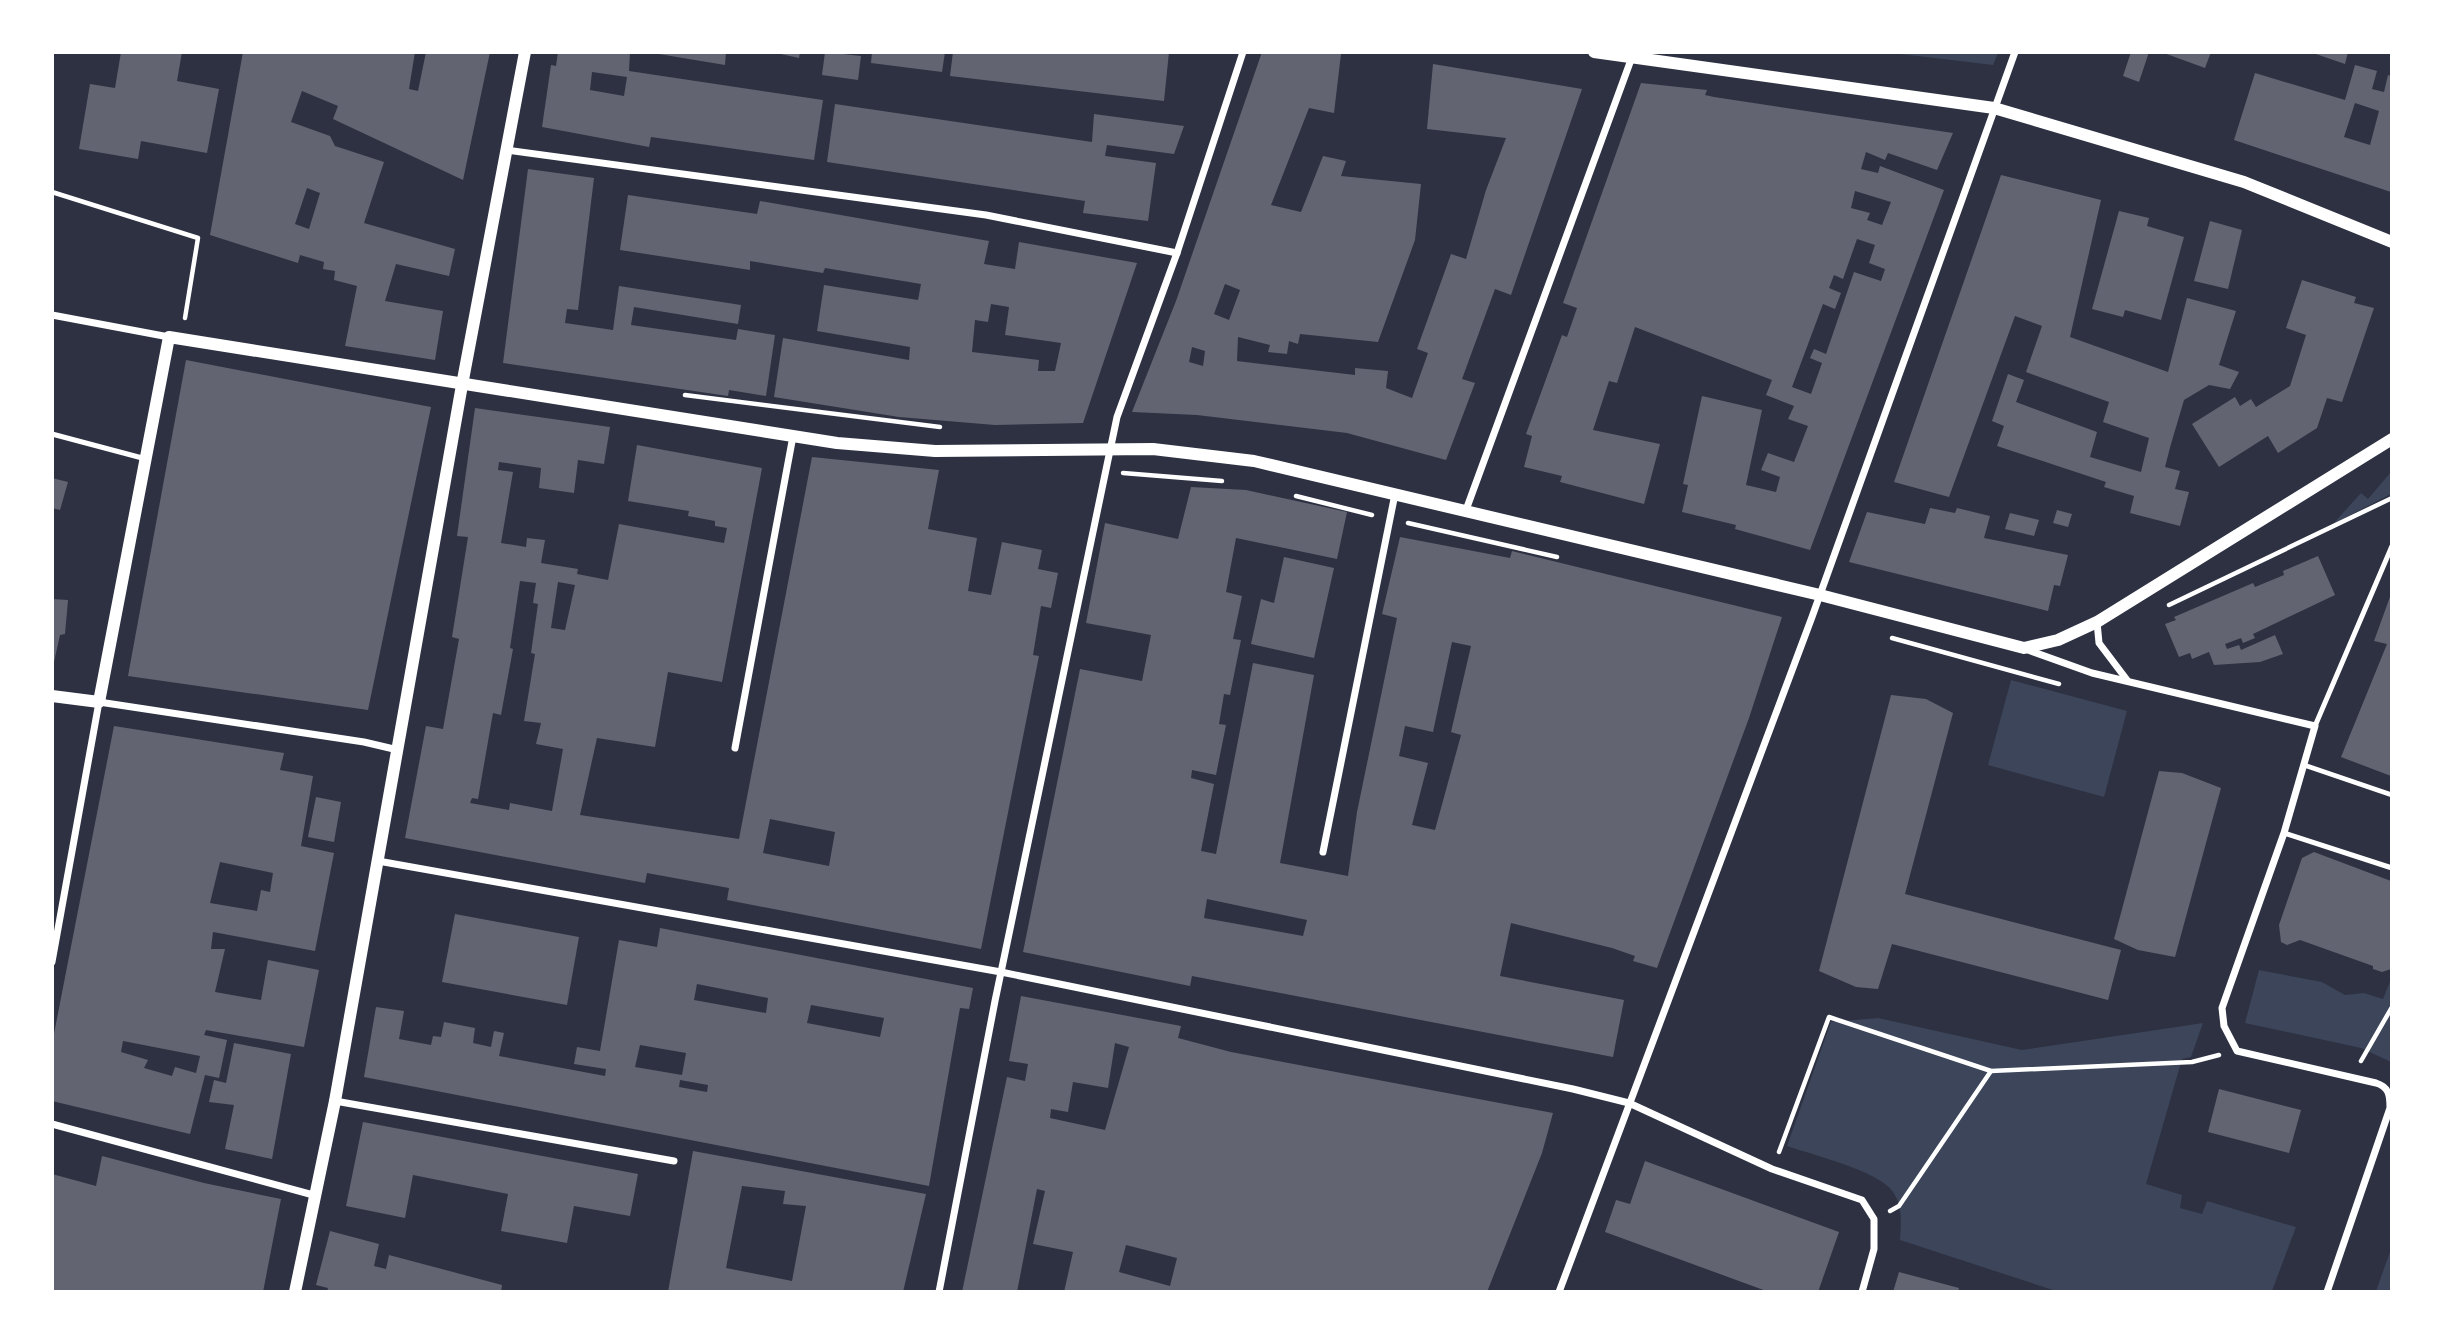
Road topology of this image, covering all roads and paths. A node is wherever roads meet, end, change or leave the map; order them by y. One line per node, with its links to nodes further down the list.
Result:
1 (525, 52): 7 (street)
2 (1243, 52): 11 (street)
3 (1594, 52): 5 (street)
4 (2015, 52): 6 (street)
5 (1633, 55): 6 (street); 28 (street)
6 (1994, 108): 9 (street); 32 (street)
7 (506, 150): 11 (street); 15 (street)
8 (52, 192): 13 (path)
9 (2385, 236): 10 (street)
10 (2392, 250)
11 (1177, 253): 21 (street)
12 (52, 316): 14 (street)
13 (184, 326)
14 (169, 337): 15 (street); 22 (street)
15 (462, 385): 19 (street); 43 (street)
16 (676, 393): 17 (path)
17 (951, 429)
18 (52, 434): 22 (lane)
19 (793, 436): 21 (street); 42 (street)
20 (2392, 439): 34 (street)
21 (1110, 449): 26 (street); 51 (street)
22 (146, 459): 40 (street)
23 (1114, 474): 24 (path)
24 (1234, 482)
25 (1286, 493): 29 (path)
26 (1395, 494): 28 (street); 29 (street)
27 (2392, 498): 33 (path)
28 (1466, 510): 32 (street)
29 (1389, 519): 31 (path); 47 (street)
30 (2392, 546): 41 (lane)
31 (1560, 558)
32 (1820, 595): 36 (street); 57 (street)
33 (2159, 610)
34 (2097, 622): 36 (street); 37 (street)
35 (1878, 635): 38 (path)
36 (2024, 648): 37 (street)
37 (2128, 681): 41 (street)
38 (2062, 684)
39 (52, 696): 40 (street)
40 (99, 702): 43 (street); 50 (street)
41 (2315, 726): 44 (street)
42 (735, 748)
43 (398, 750): 48 (street)
44 (2304, 765): 45 (lane); 46 (street)
45 (2392, 795)
46 (2284, 833): 49 (lane); 53 (street)
47 (1323, 852)
48 (378, 861): 51 (street); 56 (street)
49 (2392, 868)
50 (52, 962)
51 (1001, 972): 57 (street); 64 (street)
52 (2392, 1007): 55 (path)
53 (2237, 1051): 54 (path); 55 (street)
54 (1991, 1070): 60 (path); 62 (path)
55 (2356, 1078): 67 (street)
56 (335, 1101): 59 (street); 61 (street)
57 (1629, 1103): 60 (street); 65 (street)
58 (52, 1124): 61 (street)
59 (674, 1161)
60 (1772, 1169): 62 (street)
61 (317, 1196): 63 (street)
62 (1874, 1219): 66 (street)
63 (295, 1292)
64 (939, 1292)
65 (1559, 1292)
66 (1862, 1292)
67 (2327, 1292)

